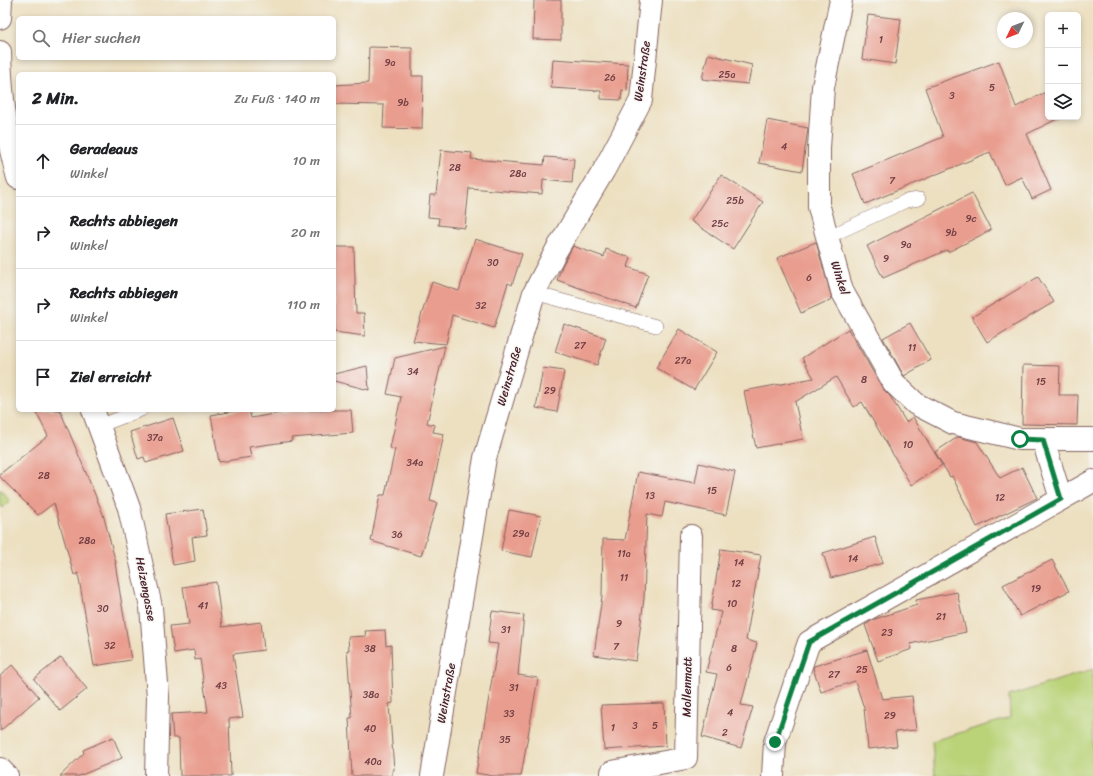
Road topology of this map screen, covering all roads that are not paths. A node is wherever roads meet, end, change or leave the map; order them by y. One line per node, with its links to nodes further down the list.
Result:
1 (1, 0): 4 (street)
2 (651, 0): 10 (street, Weinstraße)
3 (841, 0): 9 (street, Winkel)
4 (0, 18)
5 (0, 52): 6 (street)
6 (5, 99): 7 (street)
7 (16, 171)
8 (919, 199): 9 (lane)
9 (828, 237): 15 (street, Winkel)
10 (534, 293): 11 (lane); 22 (street, Weinstraße)
11 (656, 326)
12 (130, 412): 13 (lane)
13 (96, 418): 21 (street, Heizengasse)
14 (1093, 439): 15 (street, Winkel)
15 (1043, 440): 17 (street)
16 (1093, 481): 17 (street)
17 (1061, 499): 24 (street)
18 (691, 536): 23 (street, Mollenmatt)
19 (0, 769): 20 (street)
20 (7, 776)
21 (156, 776)
22 (432, 776)
23 (612, 776)
24 (773, 776)

